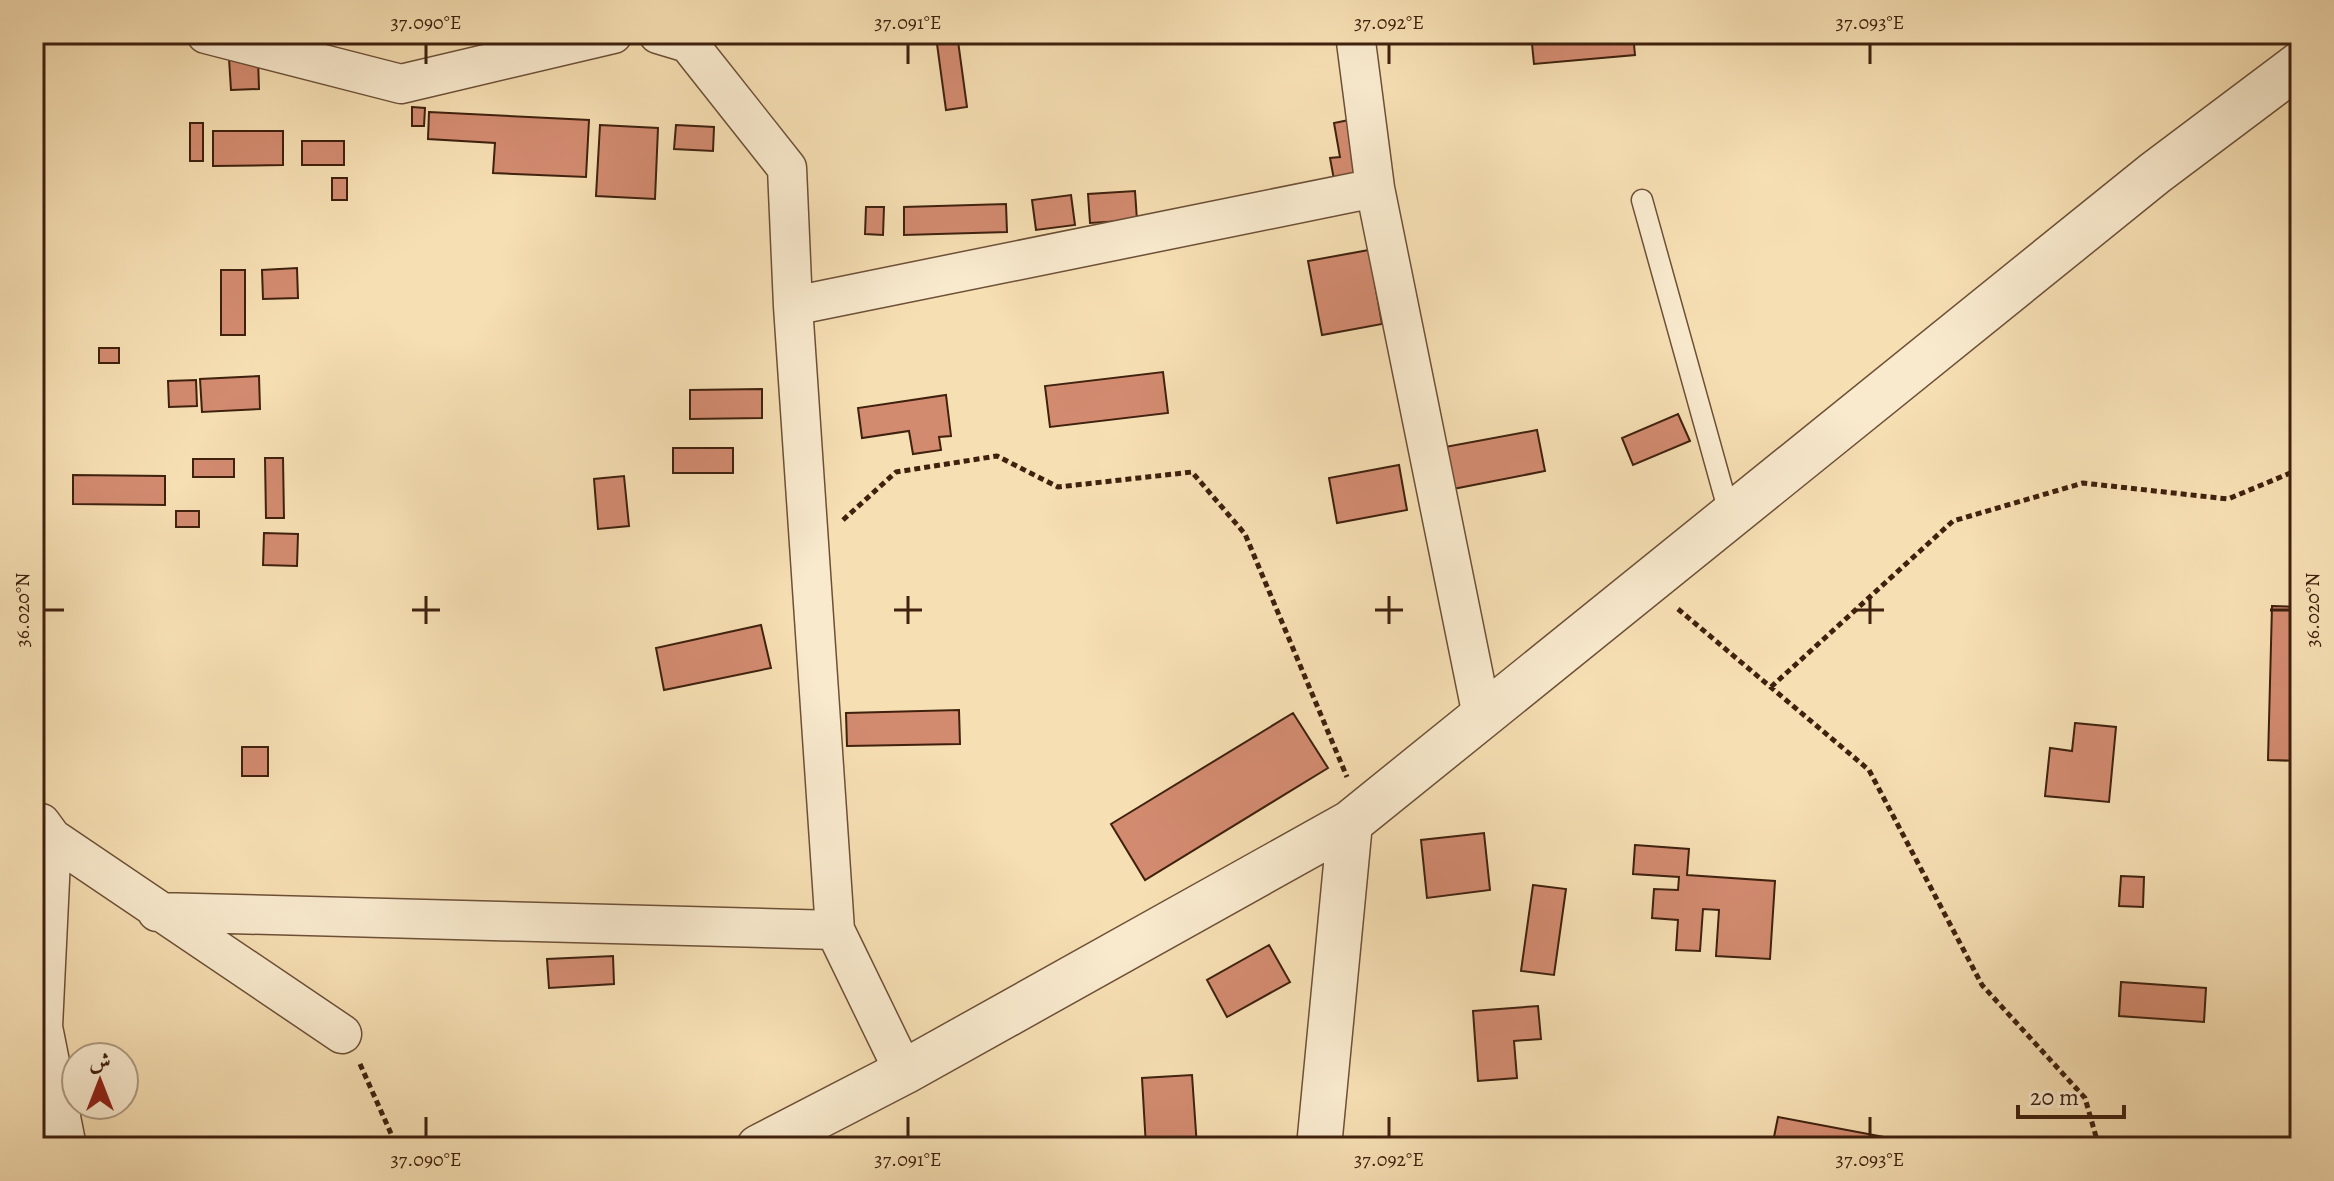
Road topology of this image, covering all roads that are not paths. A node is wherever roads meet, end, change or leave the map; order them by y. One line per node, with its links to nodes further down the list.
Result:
1 (206, 34): 2 (street)
2 (613, 34)
3 (658, 34): 8 (street)
4 (1355, 34): 6 (street)
5 (2300, 64): 9 (street)
6 (1375, 188): 8 (street); 10 (street)
7 (1642, 200): 9 (lane)
8 (793, 306): 14 (street)
9 (1730, 516): 10 (street)
10 (1482, 716): 11 (street)
11 (1356, 818): 16 (street); 19 (street)
12 (40, 828): 13 (street); 17 (street)
13 (157, 912): 14 (street); 15 (street)
14 (835, 930): 16 (street)
15 (342, 1034)
16 (904, 1072): 18 (street)
17 (67, 1147)
18 (759, 1147)
19 (1319, 1147)

